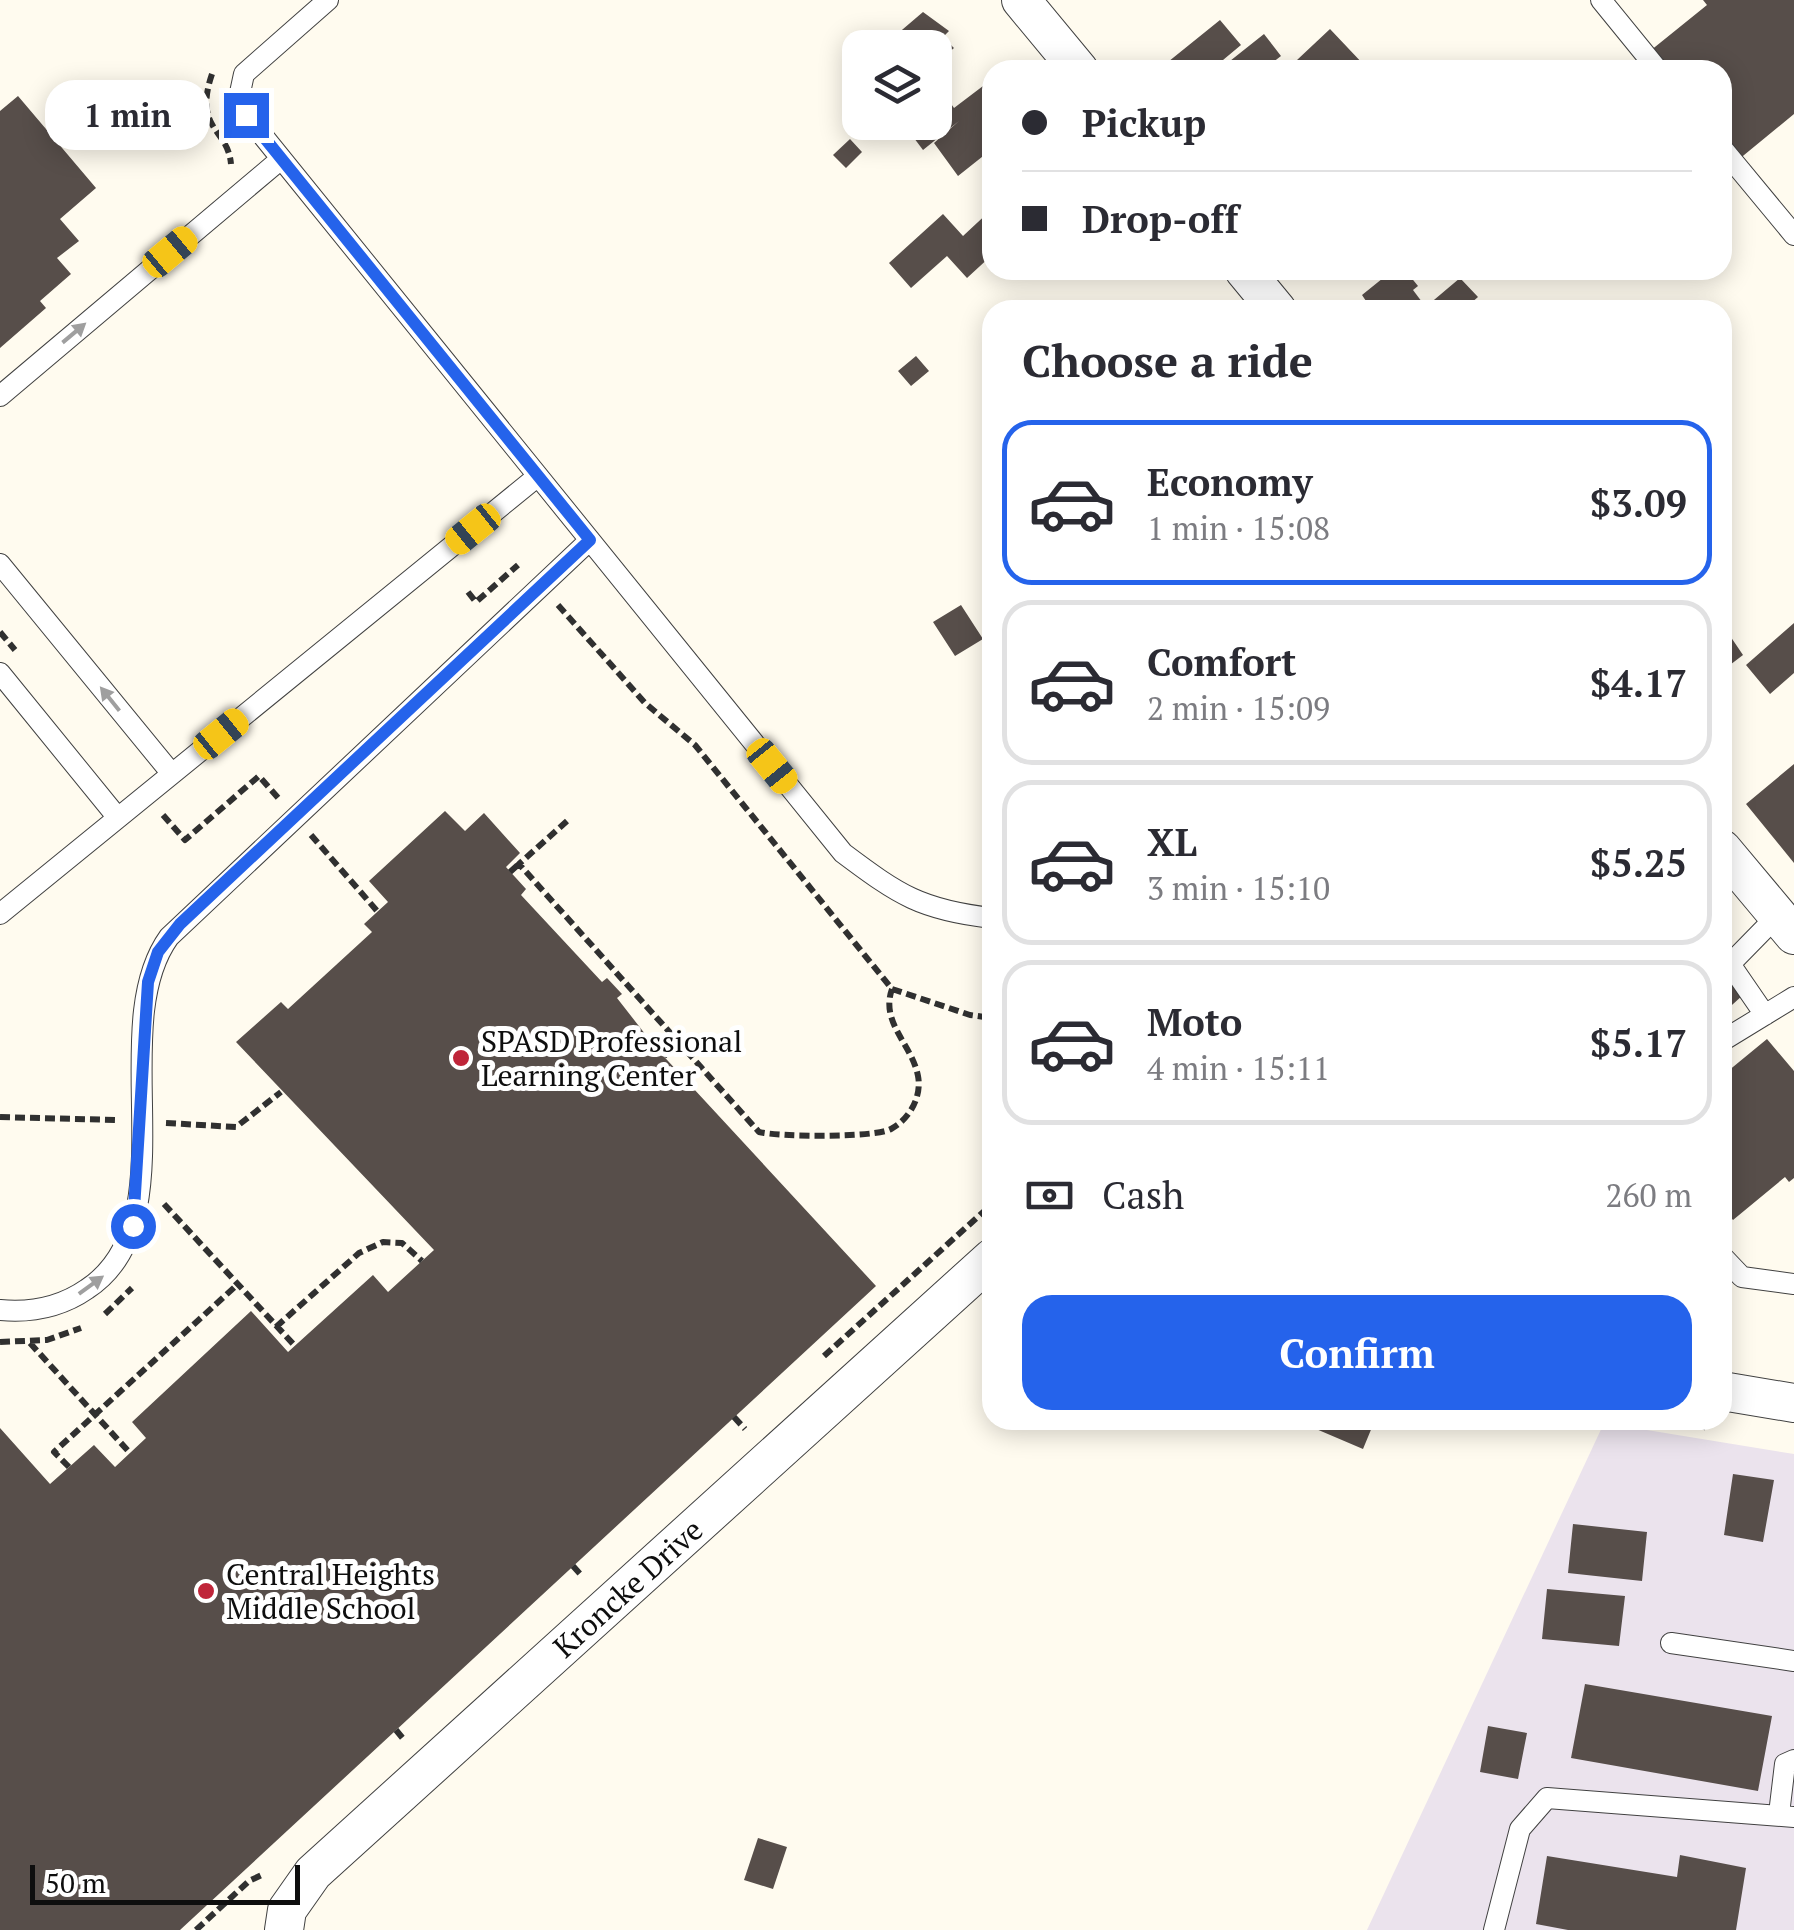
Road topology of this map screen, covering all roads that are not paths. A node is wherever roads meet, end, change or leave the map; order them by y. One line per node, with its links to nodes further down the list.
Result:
1 (328, 0): 6 (lane)
2 (1021, 0): 4 (street)
3 (1601, 0): 5 (lane)
4 (1070, 60)
5 (1650, 60)
6 (280, 158): 11 (lane, one-way to 6); 12 (lane)
7 (1732, 160): 8 (lane)
8 (1794, 235)
9 (1252, 280): 10 (street)
10 (1269, 300)
11 (0, 396)
12 (538, 476): 13 (lane); 16 (lane)
13 (590, 540): 20 (lane); 30 (lane, one-way to 13)
14 (0, 564): 16 (lane, one-way to 14)
15 (0, 673): 17 (lane)
16 (172, 774): 17 (lane)
17 (118, 818): 19 (lane)
18 (1732, 861): 21 (street)
19 (0, 914)
20 (982, 917)
21 (1786, 926): 22 (lane)
22 (1732, 963)
23 (1732, 967): 25 (lane)
24 (1794, 997): 25 (lane)
25 (1765, 1015): 26 (lane)
26 (1732, 1035)
27 (1732, 1266): 29 (lane)
28 (982, 1267): 37 (street, Kroncke Drive)
29 (1794, 1284)
30 (0, 1310)
31 (1732, 1392): 32 (street)
32 (1794, 1403)
33 (1672, 1642): 34 (lane)
34 (1794, 1661)
35 (1794, 1760): 36 (lane)
36 (1786, 1815): 38 (lane)
37 (284, 1930)
38 (1494, 1930)

